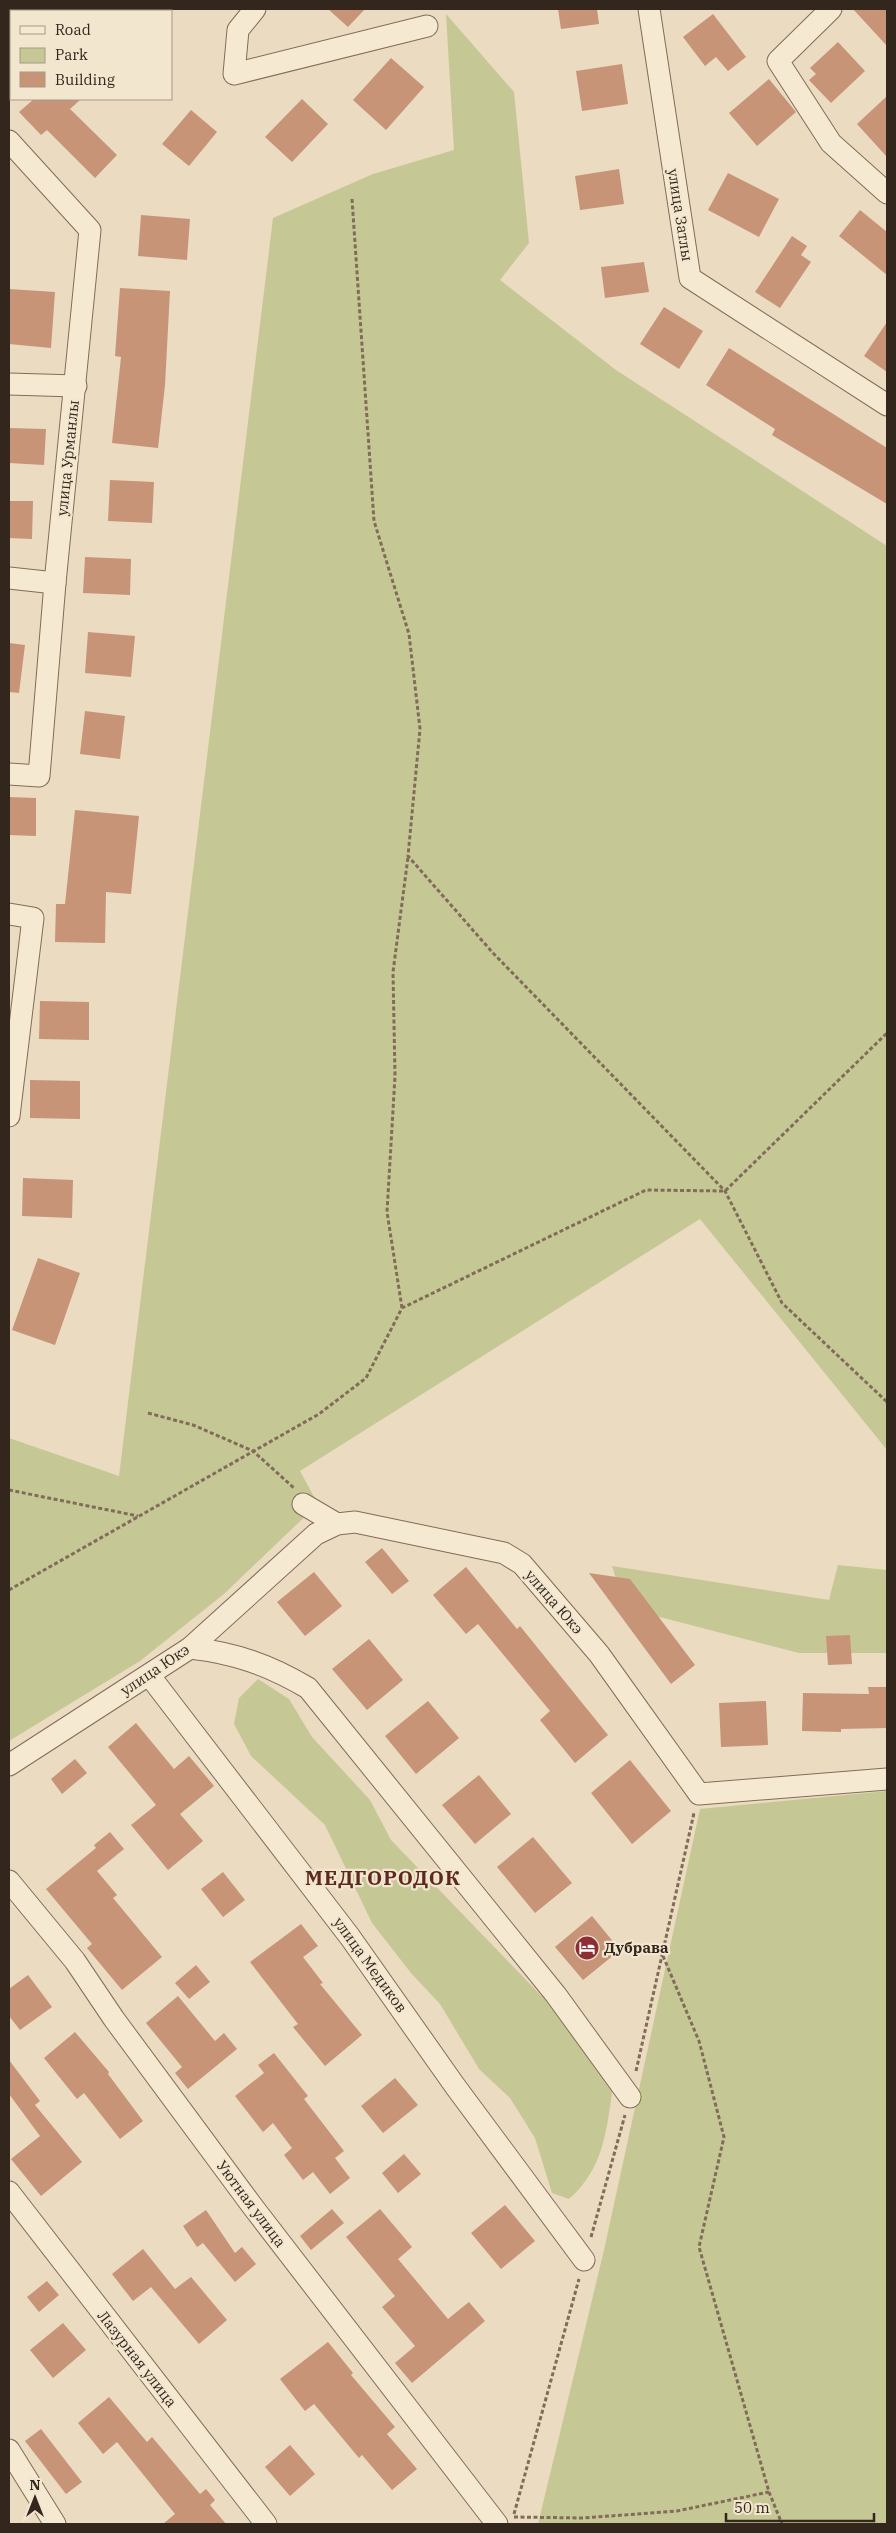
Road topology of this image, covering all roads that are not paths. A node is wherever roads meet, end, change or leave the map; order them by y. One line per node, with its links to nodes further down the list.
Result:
1 (255, 9): 4 (street)
2 (649, 9): 9 (street, улица Затлы)
3 (831, 9): 6 (street)
4 (427, 26)
5 (9, 141): 8 (street, улица Урманлы)
6 (887, 193)
7 (9, 384): 8 (street)
8 (76, 386): 11 (street, улица Урманлы)
9 (887, 405)
10 (9, 578): 11 (street)
11 (55, 584): 12 (street, улица Урманлы)
12 (9, 774)
13 (9, 914): 14 (street)
14 (9, 1116)
15 (303, 1504): 16 (street)
16 (337, 1524): 17 (street, улица Юкэ); 20 (street, улица Юкэ)
17 (190, 1648): 18 (street, улица Юкэ); 22 (street)
18 (149, 1675): 19 (street, улица Юкэ); 24 (street, улица Медиков)
19 (9, 1765)
20 (887, 1778)
21 (9, 1881): 26 (street, Уютная улица)
22 (630, 2097)
23 (9, 2192): 28 (street, Лазурная улица)
24 (584, 2260)
25 (9, 2450): 27 (street)
26 (505, 2520)
27 (56, 2524)
28 (266, 2524)

